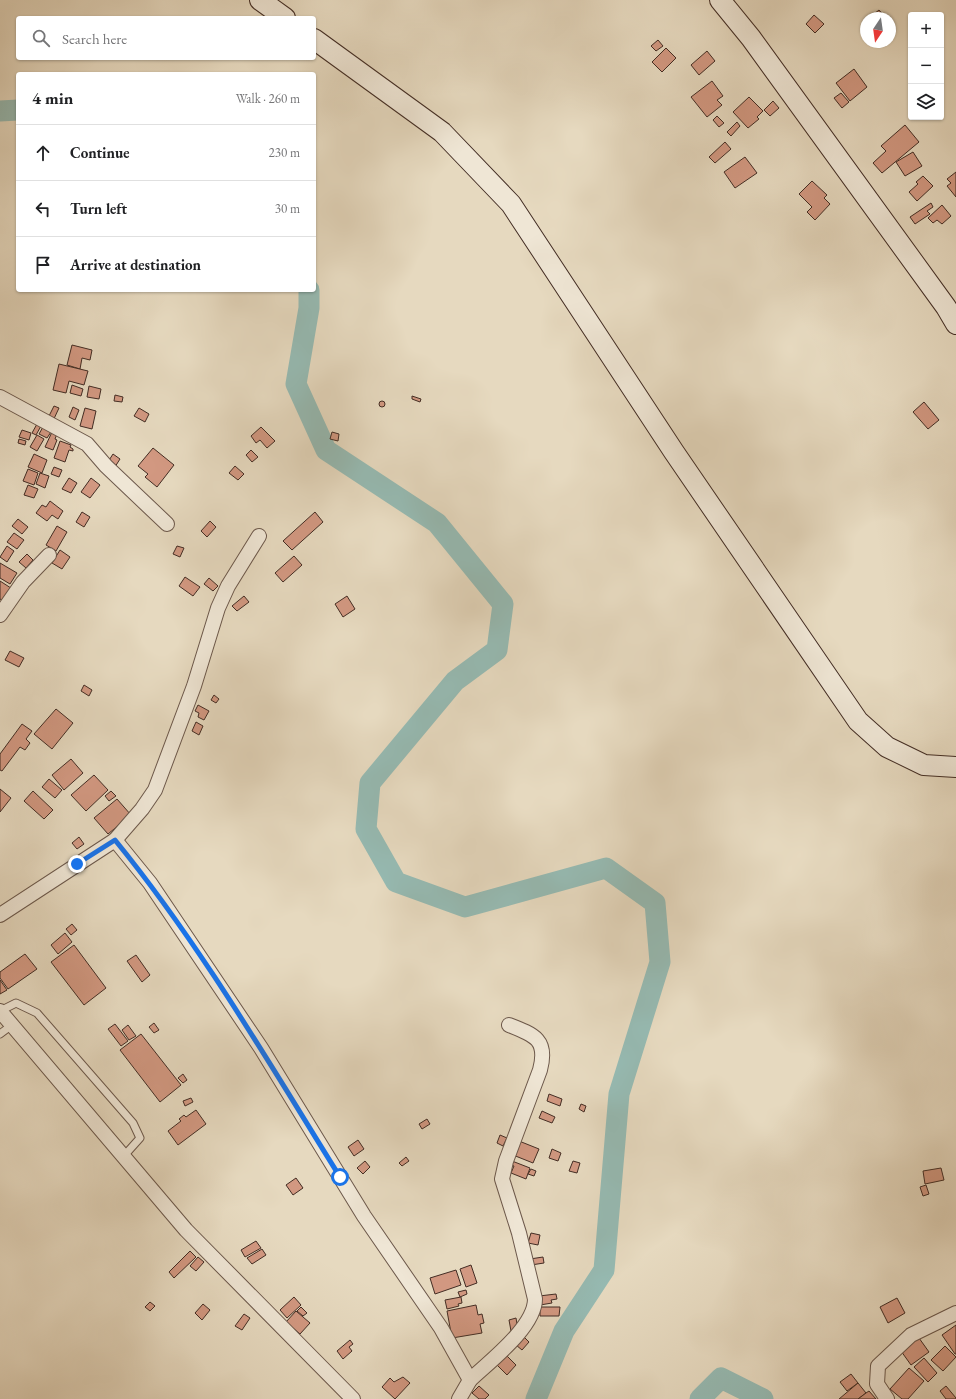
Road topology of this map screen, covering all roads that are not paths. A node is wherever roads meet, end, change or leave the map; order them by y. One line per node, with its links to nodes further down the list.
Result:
1 (260, 0): 3 (main road)
2 (720, 0): 5 (main road)
3 (282, 16)
4 (316, 40): 11 (main road)
5 (956, 324)
6 (0, 397): 7 (street)
7 (167, 524)
8 (259, 536): 12 (street)
9 (49, 556): 10 (street)
10 (0, 615)
11 (956, 767)
12 (115, 840): 13 (street); 20 (street)
13 (0, 915)
14 (0, 1011): 15 (street); 18 (lane)
15 (12, 1025): 17 (lane); 18 (street)
16 (509, 1025): 20 (street)
17 (0, 1034)
18 (123, 1157): 21 (street)
19 (956, 1313): 23 (street)
20 (470, 1380): 22 (street)
21 (347, 1397)
22 (459, 1399)
23 (887, 1399)

